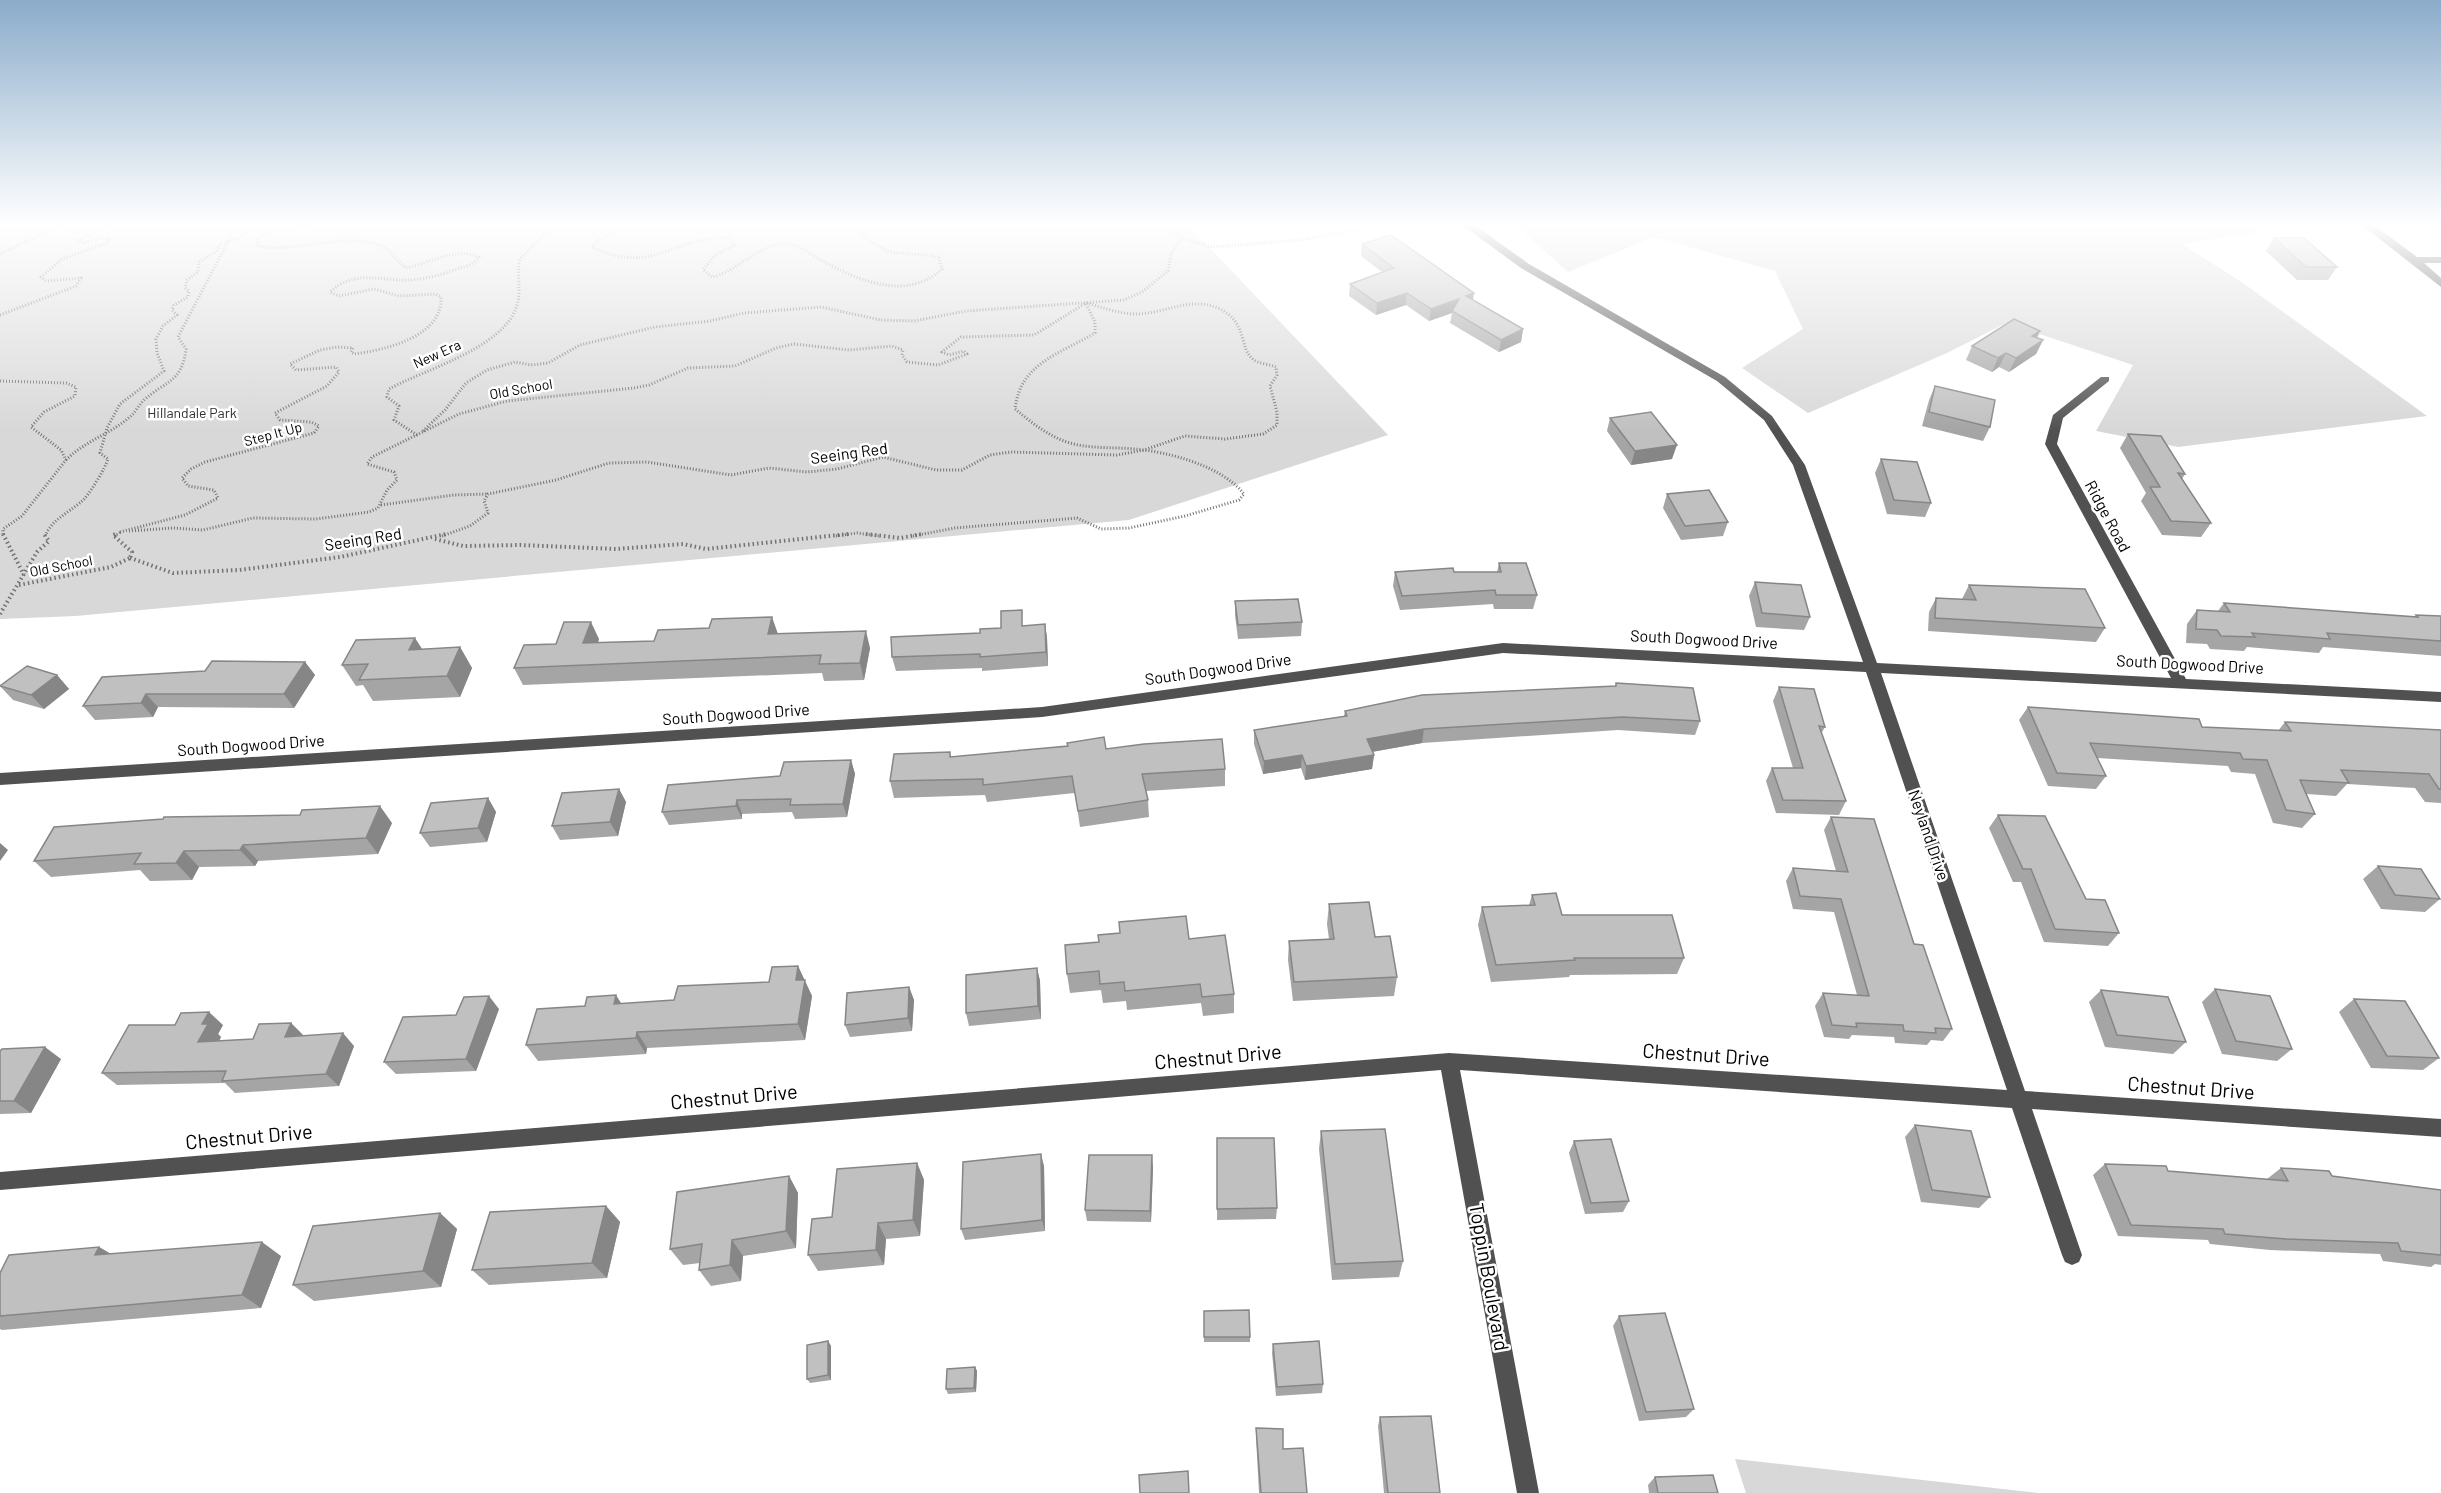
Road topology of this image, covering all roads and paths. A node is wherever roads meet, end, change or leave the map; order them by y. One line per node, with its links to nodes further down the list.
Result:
1 (61, 292): 11 (path)
2 (187, 292): 14 (path)
3 (201, 292): 14 (path)
4 (330, 292): 5 (path, Step It Up)
5 (361, 292)
6 (384, 292): 20 (path, Step It Up)
7 (519, 292): 15 (path, New Era)
8 (1143, 292): 10 (path)
9 (1570, 292): 26 (street, Neyland Drive)
10 (1086, 303): 15 (path); 15 (path, Old School); 16 (path); 16 (path, Seeing Red)
11 (0, 315)
12 (2105, 379): 27 (street, Ridge Road)
13 (0, 381): 17 (path)
14 (106, 431): 17 (path); 23 (path)
15 (418, 435): 19 (path, Old School)
16 (1144, 450): 18 (path, Seeing Red); 21 (path)
17 (66, 460): 23 (path)
18 (488, 494): 19 (path); 21 (path, Seeing Red)
19 (380, 505): 20 (path)
20 (120, 532): 22 (path)
21 (435, 539): 22 (path, Seeing Red)
22 (130, 558): 24 (path, Old School)
23 (24, 575): 24 (path)
24 (19, 585): 25 (path)
25 (0, 614)
26 (1871, 665): 27 (street, South Dogwood Drive); 29 (street, South Dogwood Drive); 31 (street, Neyland Drive)
27 (2180, 681): 28 (street, South Dogwood Drive)
28 (2441, 697)
29 (0, 779)
30 (1449, 1061): 31 (street, Chestnut Drive); 33 (street, Chestnut Drive); 35 (street, Toppin Boulevard)
31 (2019, 1098): 32 (street, Chestnut Drive); 34 (street, Neyland Drive)
32 (2441, 1128)
33 (0, 1181)
34 (2072, 1255)
35 (1528, 1493)

